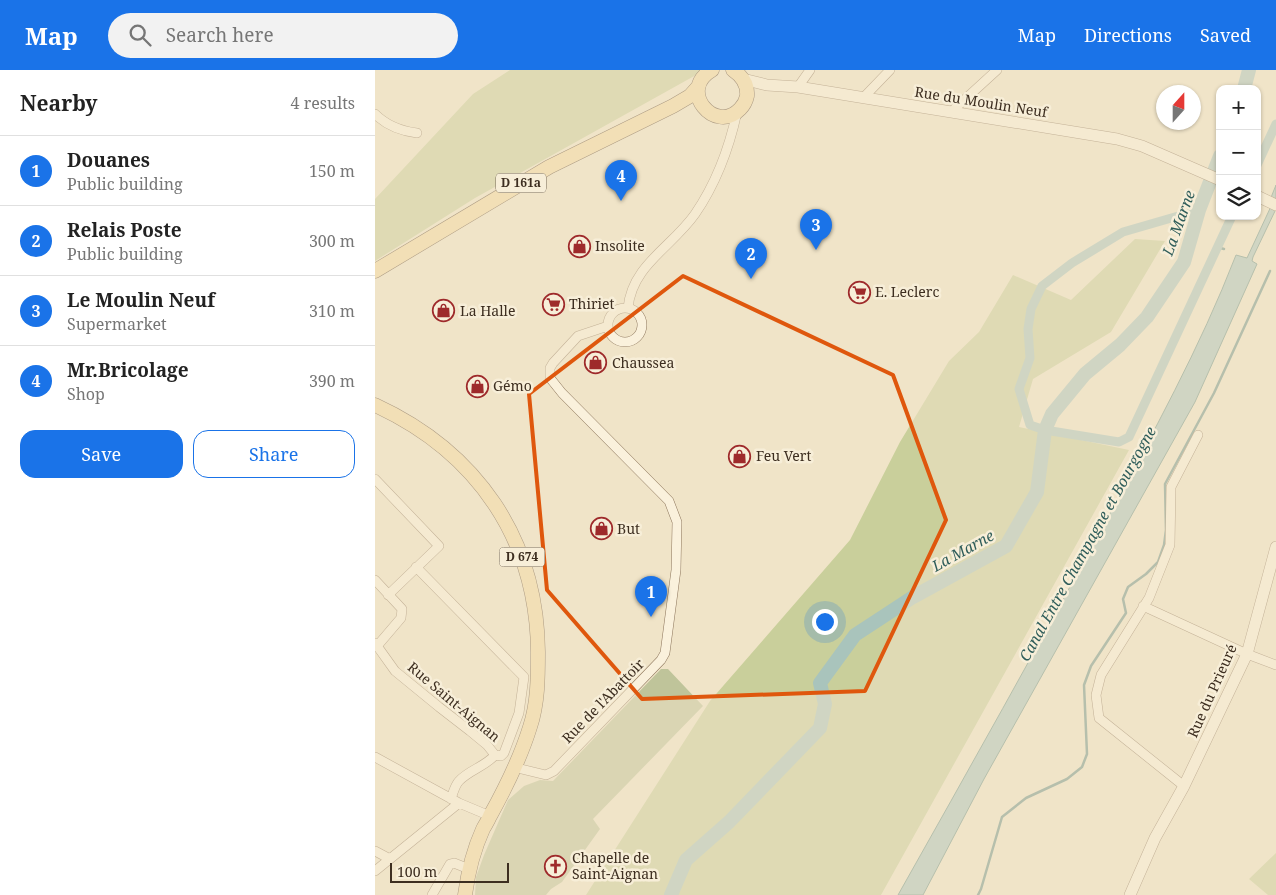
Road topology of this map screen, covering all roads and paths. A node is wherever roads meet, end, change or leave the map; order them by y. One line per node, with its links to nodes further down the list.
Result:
1 (712, 70): 8 (main road)
2 (810, 70): 7 (street)
3 (890, 70): 10 (street)
4 (997, 70): 14 (street)
5 (738, 73): 6 (street, Rue du Moulin Neuf); 9 (main road)
6 (767, 86): 7 (street, Rue du Moulin Neuf); 9 (street, Rue du Moulin Neuf)
7 (798, 86): 10 (street, Rue du Moulin Neuf)
8 (698, 87): 11 (main road, D 161a); 12 (main road)
9 (747, 93): 13 (main road)
10 (864, 97): 14 (street, Rue du Moulin Neuf)
11 (673, 106): 12 (main road, D 161a); 20 (main road, D 161a)
12 (702, 106): 16 (main road)
13 (737, 112): 16 (main road); 18 (street)
14 (951, 112): 19 (street, Rue du Moulin Neuf)
15 (375, 114): 17 (street)
16 (719, 117): 18 (street)
17 (417, 133)
18 (731, 135): 21 (street)
19 (1216, 178)
20 (375, 270)
21 (628, 308): 22 (street); 22 (street)
22 (608, 326): 36 (street, Rue de l'Abattoir)
23 (375, 405): 36 (main road, D 674)
24 (1198, 435): 30 (street)
25 (375, 479): 27 (street)
26 (1276, 547): 32 (street, Rue du Prieuré)
27 (416, 567): 29 (street); 34 (street)
28 (375, 580): 29 (street)
29 (389, 595): 31 (street)
30 (1143, 606): 32 (street); 37 (street)
31 (376, 644): 34 (street, Rue Saint-Aignan)
32 (1247, 654): 33 (street); 37 (street, Rue du Prieuré)
33 (1276, 665)
34 (495, 755): 38 (street, Rue Saint-Aignan)
35 (375, 757): 38 (street)
36 (513, 768): 39 (main road, D 674)
37 (1184, 786): 46 (street, Rue du Prieuré)
38 (455, 801): 39 (street); 41 (street)
39 (490, 816): 42 (main road, D 674)
40 (375, 851): 41 (street)
41 (390, 859): 43 (street)
42 (469, 869): 44 (street); 45 (main road, D 674)
43 (375, 871)
44 (432, 895)
45 (465, 895)
46 (1130, 895)

